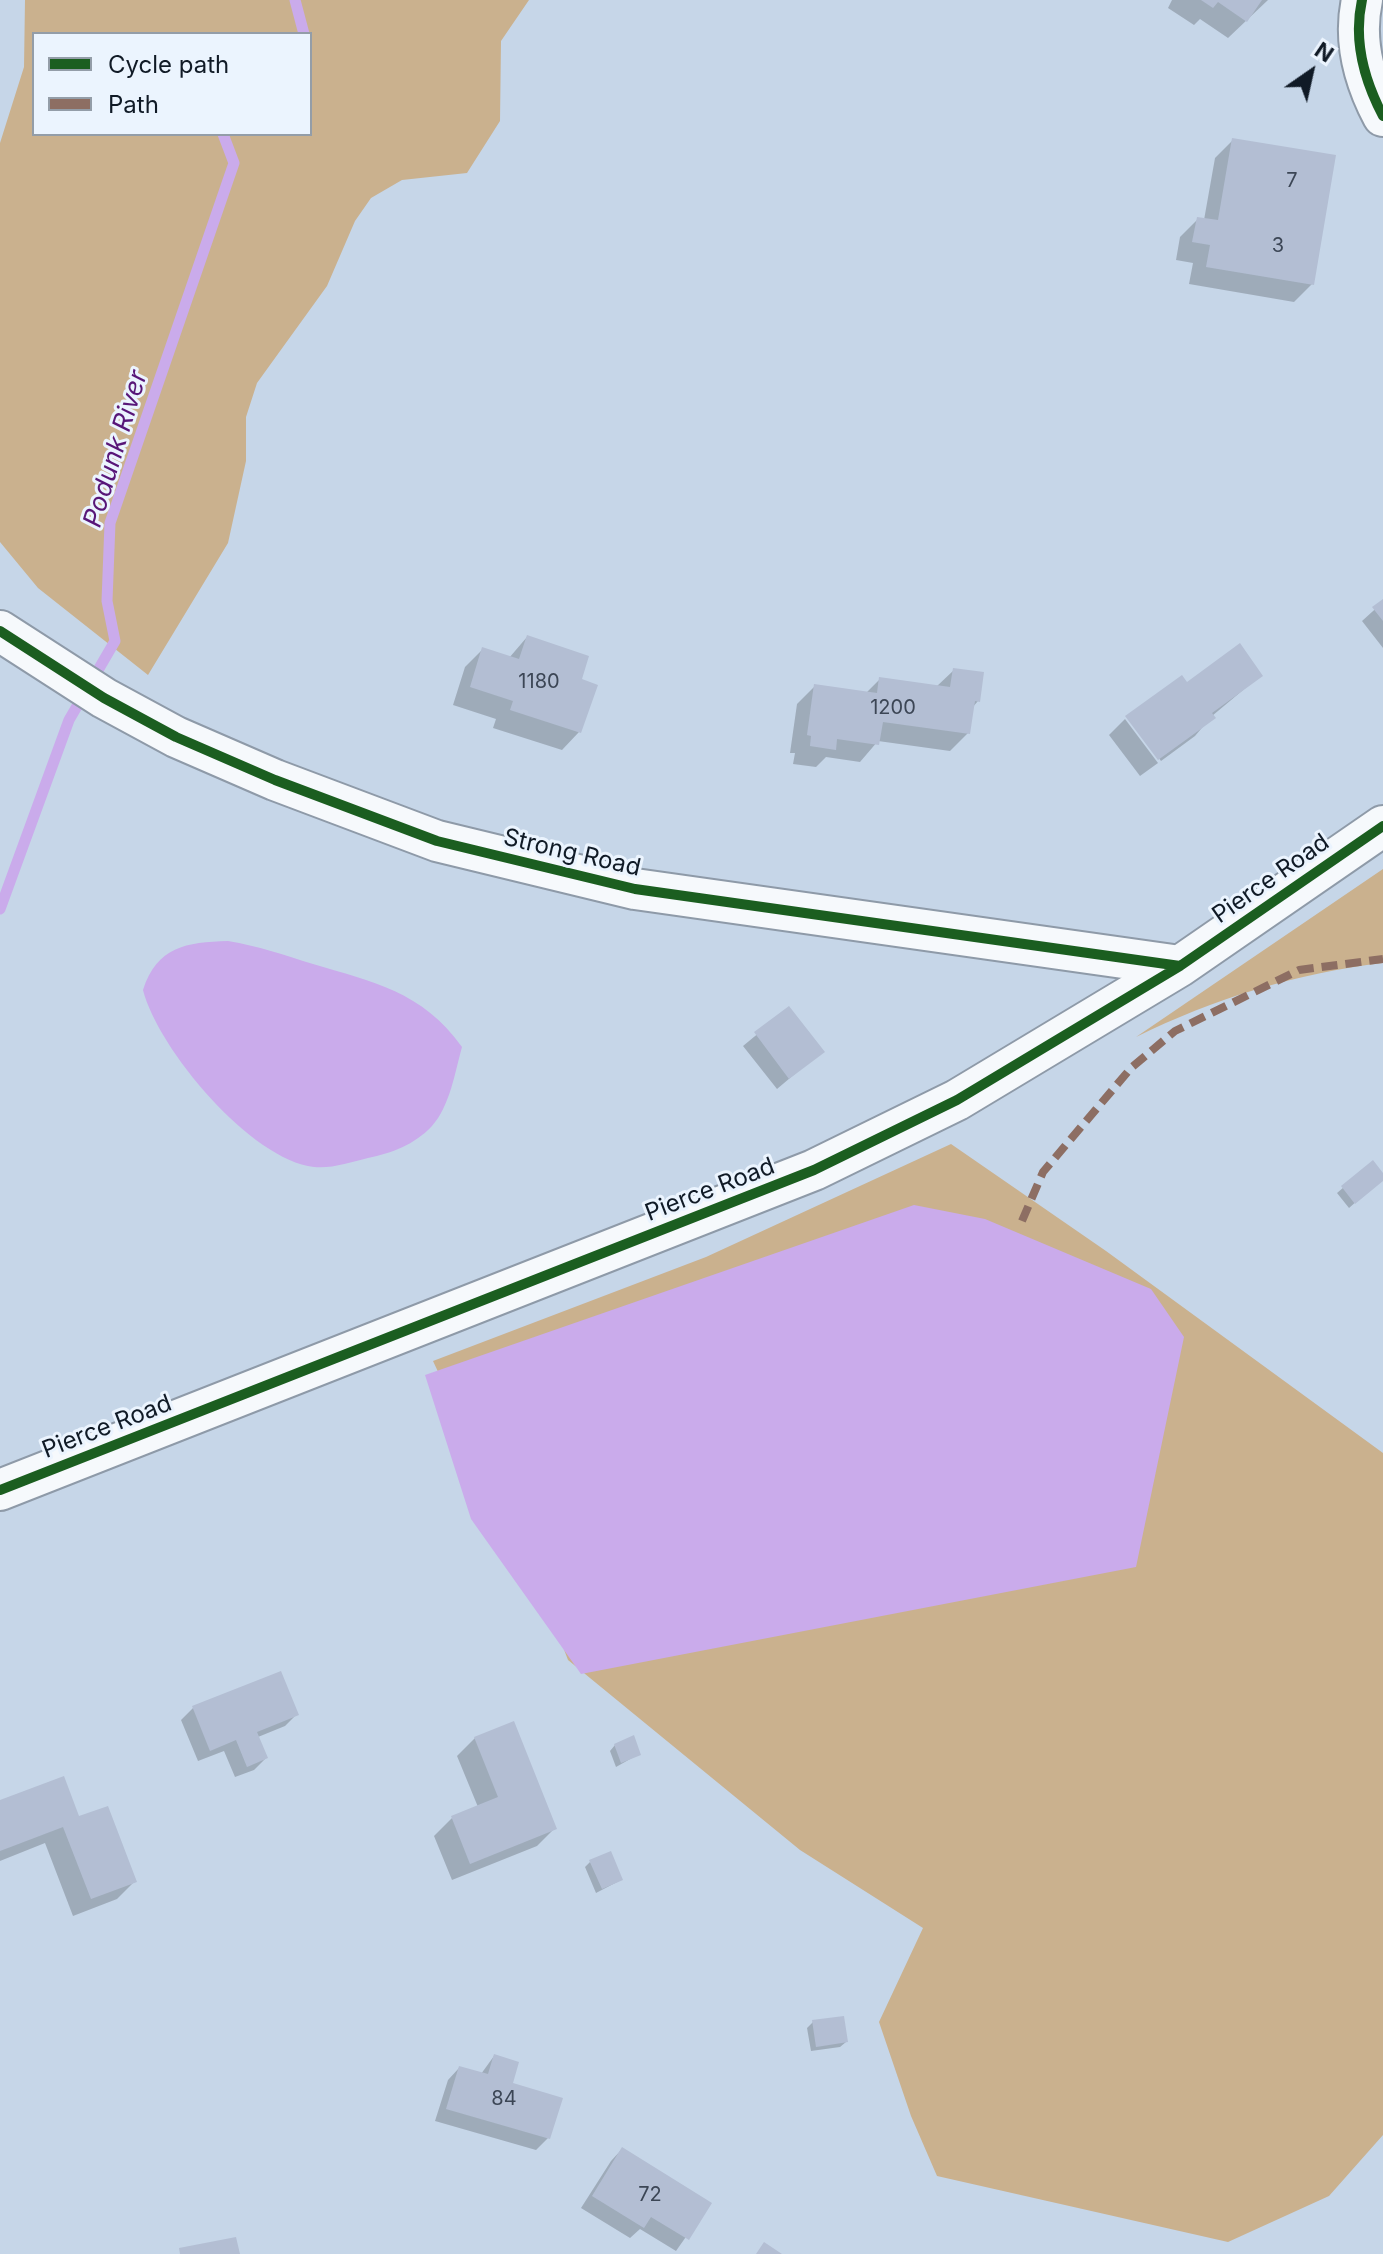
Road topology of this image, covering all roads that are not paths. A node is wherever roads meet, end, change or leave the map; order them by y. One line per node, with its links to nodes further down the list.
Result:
1 (1362, 0): 2 (street)
2 (1383, 116)
3 (0, 631): 5 (street, Strong Road)
4 (1383, 826): 5 (street, Pierce Road)
5 (1180, 966): 6 (street, Pierce Road)
6 (0, 1490)

